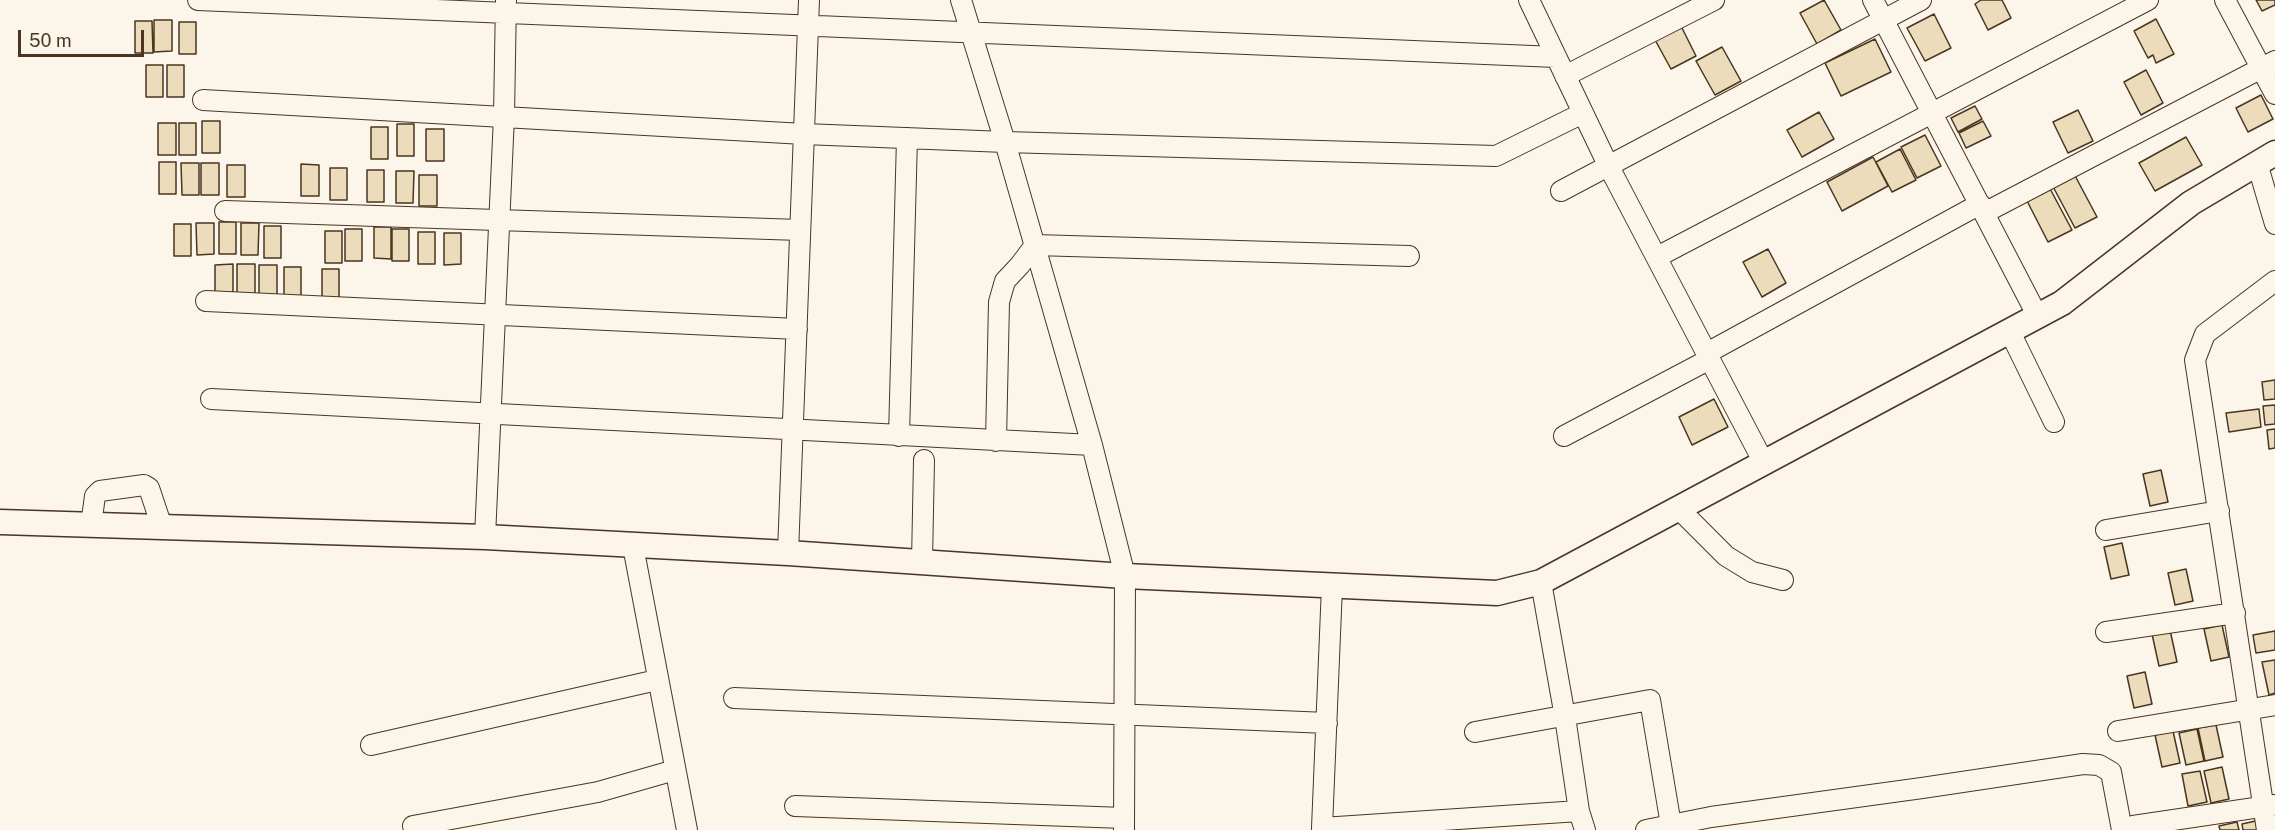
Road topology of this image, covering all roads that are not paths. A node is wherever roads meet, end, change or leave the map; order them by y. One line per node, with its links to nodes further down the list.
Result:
1 (198, 0): 10 (street)
2 (809, 0): 12 (street)
3 (961, 0): 13 (street)
4 (1529, 0): 14 (street)
5 (1714, 0): 16 (street)
6 (1873, 0): 11 (street)
7 (1921, 0): 11 (street)
8 (2148, 0): 20 (street)
9 (2225, 0): 15 (street)
10 (506, 7): 12 (street); 21 (street)
11 (1883, 19): 20 (street); 26 (street)
12 (808, 27): 13 (street); 22 (street)
13 (971, 32): 14 (street); 24 (street)
14 (1556, 57): 16 (street)
15 (2268, 65): 17 (street); 28 (street)
16 (1565, 76): 19 (street)
17 (2275, 94)
18 (203, 100): 21 (street)
19 (1583, 113): 24 (street); 26 (street)
20 (1933, 114): 28 (street); 35 (street)
21 (504, 116): 22 (street); 30 (street)
22 (804, 134): 23 (street); 32 (street)
23 (907, 138): 24 (street); 47 (street)
24 (1005, 142): 33 (street)
25 (2266, 158): 31 (street); 39 (main road)
26 (1608, 165): 27 (street); 35 (street)
27 (1561, 191)
28 (1982, 209): 39 (street); 42 (street)
29 (225, 210): 30 (street)
30 (498, 220): 32 (street); 38 (street)
31 (2275, 224)
32 (800, 230): 40 (street)
33 (1035, 245): 34 (street); 49 (street); 50 (street)
34 (1409, 256)
35 (1657, 257): 42 (street)
36 (2275, 281): 54 (street)
37 (206, 301): 38 (street)
38 (494, 315): 40 (street); 44 (street)
39 (2037, 315): 41 (main road)
40 (797, 329): 46 (street)
41 (2009, 330): 45 (street); 52 (main road)
42 (1708, 356): 48 (street); 52 (street)
43 (211, 399): 44 (street)
44 (489, 414): 46 (street); 59 (street)
45 (2054, 422)
46 (793, 431): 47 (street); 61 (street)
47 (899, 436): 49 (street)
48 (1564, 436)
49 (996, 441): 50 (street)
50 (1092, 445): 63 (street)
51 (924, 460): 62 (street)
52 (1764, 464): 53 (main road)
53 (1679, 509): 64 (street); 65 (main road)
54 (2219, 511): 58 (street); 67 (street)
55 (0, 522): 56 (main road)
56 (91, 525): 57 (main road); 57 (street)
57 (162, 527): 59 (main road)
58 (2106, 530)
59 (485, 537): 60 (main road)
60 (633, 546): 61 (main road); 69 (street)
61 (789, 553): 62 (main road)
62 (922, 562): 63 (main road)
63 (1125, 576): 66 (main road); 73 (street)
64 (1783, 580)
65 (1541, 582): 66 (main road); 74 (street)
66 (1332, 586): 75 (street)
67 (2235, 613): 68 (street); 72 (street)
68 (2106, 632)
69 (657, 680): 78 (street); 79 (street)
70 (734, 698): 73 (street)
71 (2275, 705): 72 (street)
72 (2250, 710): 76 (street); 81 (street)
73 (1125, 714): 75 (street); 83 (street)
74 (1565, 717): 77 (street); 82 (street); 85 (street)
75 (1327, 723): 82 (street)
76 (2118, 731)
77 (1475, 732)
78 (371, 745)
79 (675, 770): 86 (street); 88 (street)
80 (795, 806): 83 (street)
81 (2270, 806): 87 (street); 90 (street)
82 (1582, 820)
83 (1124, 824)
84 (1712, 824): 85 (street); 87 (street)
85 (1671, 825): 89 (street)
86 (413, 826)
87 (2127, 828)
88 (687, 830)
89 (1646, 830)
90 (2267, 830)

